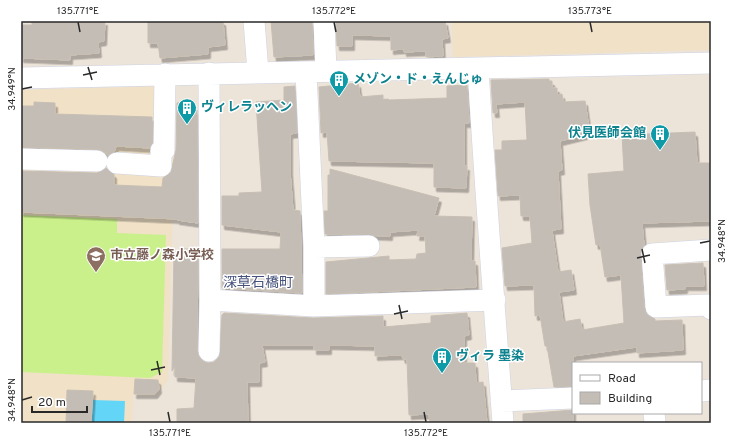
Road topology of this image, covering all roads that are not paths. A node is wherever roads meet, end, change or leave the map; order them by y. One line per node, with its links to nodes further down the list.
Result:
1 (254, 21): 5 (street)
2 (324, 21): 6 (street)
3 (711, 63): 4 (street)
4 (478, 68): 6 (street); 15 (street)
5 (258, 72): 6 (street); 7 (street)
6 (316, 72): 12 (street)
7 (209, 73): 8 (street); 14 (street)
8 (165, 74): 9 (street); 10 (street)
9 (21, 78)
10 (21, 159)
11 (369, 246): 12 (street)
12 (314, 247): 16 (street)
13 (711, 250): 17 (street)
14 (210, 300): 16 (street); 18 (street)
15 (495, 300): 16 (street); 20 (street)
16 (314, 306)
17 (711, 309)
18 (209, 351)
19 (572, 398): 20 (street)
20 (501, 401): 21 (street)
21 (503, 423)

